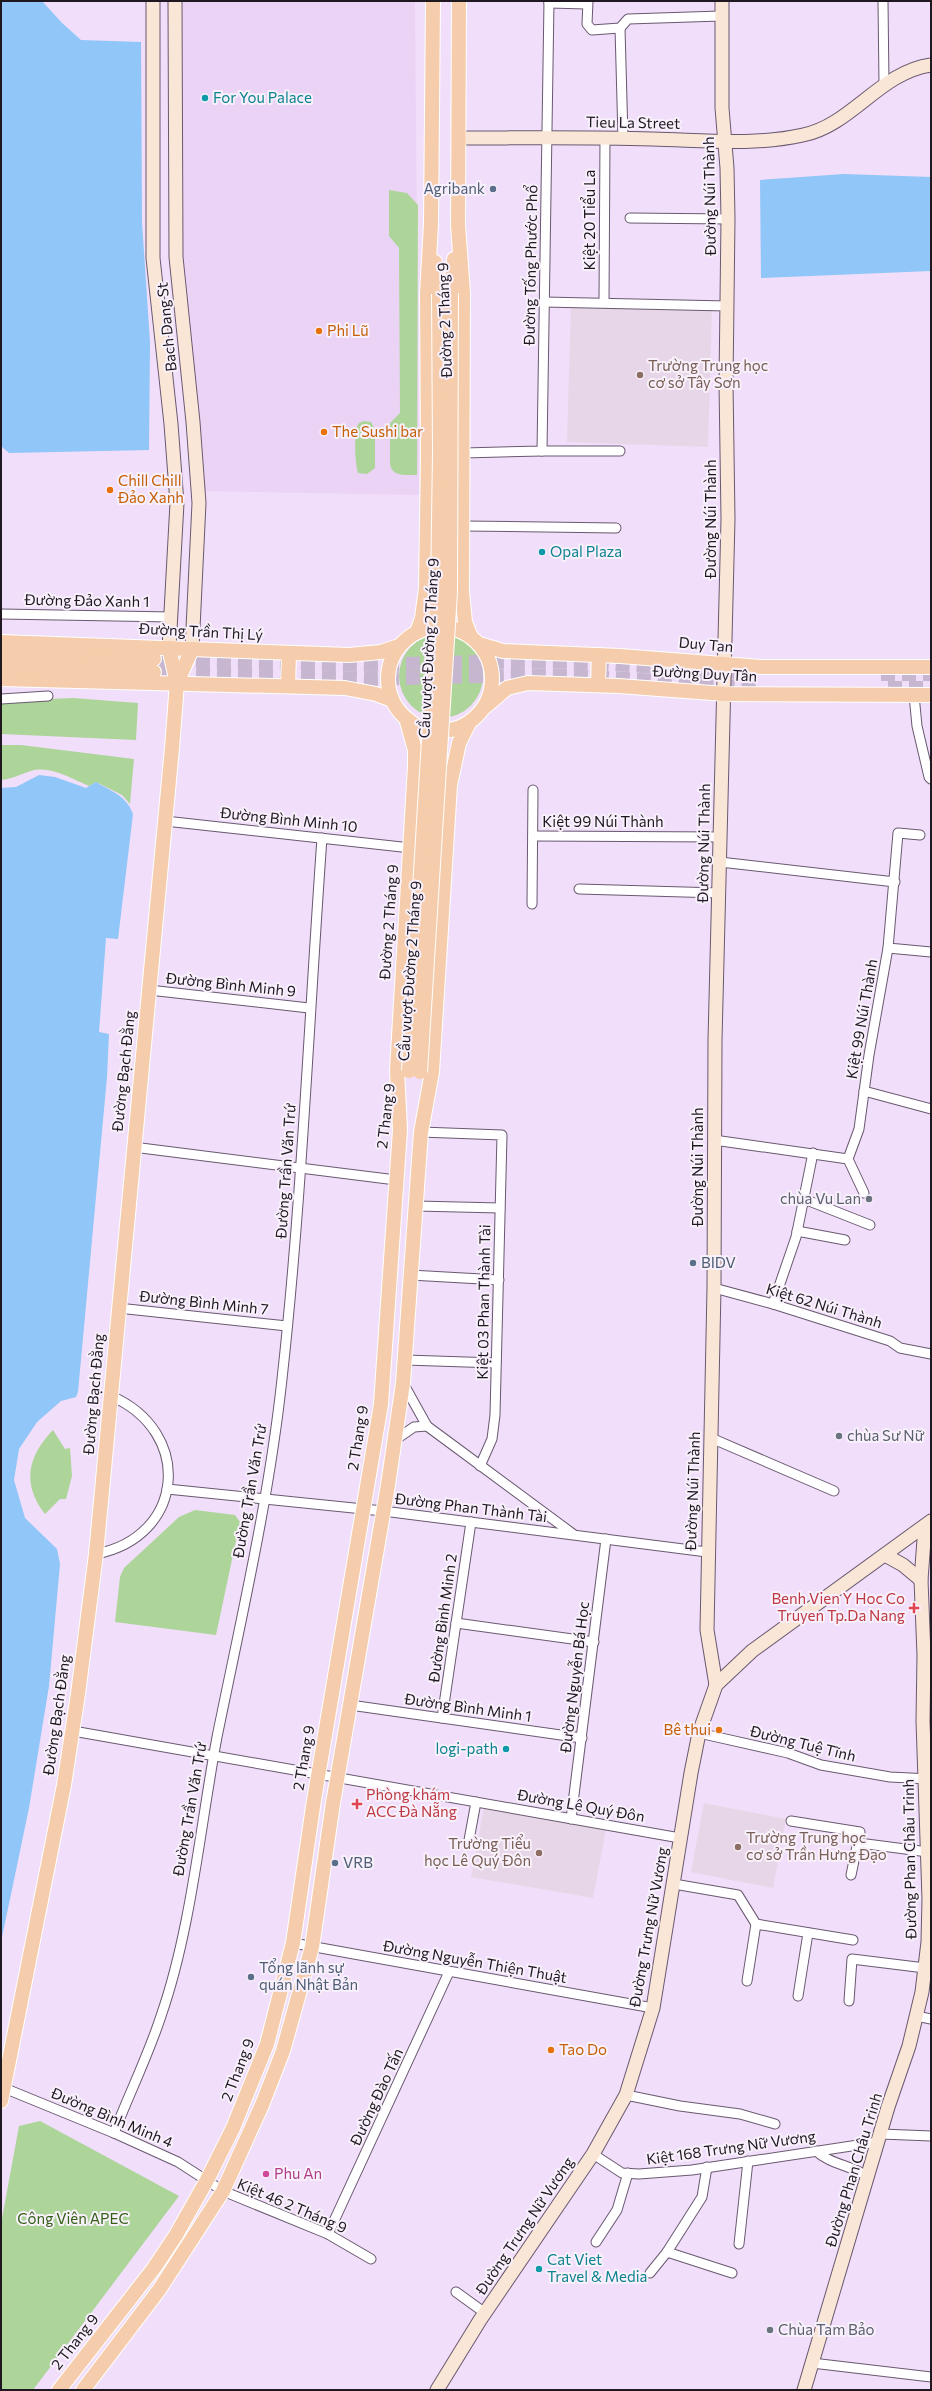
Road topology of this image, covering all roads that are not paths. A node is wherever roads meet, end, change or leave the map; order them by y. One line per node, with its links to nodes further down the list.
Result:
1 (153, 1): 11 (main road, Bach Dang St)
2 (175, 1): 10 (main road, Bach Dang St)
3 (433, 1): 22 (main road, Đường 2 Tháng 9)
4 (459, 1): 15 (main road, Đường 2 Tháng 9)
5 (722, 1): 9 (main road, Đường Núi Thành)
6 (883, 1): 14 (street)
7 (549, 2): 8 (street); 16 (street, Đường Tống Phước Phổ)
8 (588, 2): 12 (street)
9 (722, 16): 12 (street); 19 (main road, Đường Núi Thành)
10 (175, 22): 11 (main road); 24 (main road, Bach Dang St)
11 (153, 23): 25 (main road, Bach Dang St)
12 (620, 28): 18 (street)
13 (931, 65): 14 (main road, Tieu La Street)
14 (884, 85): 19 (main road, Tieu La Street)
15 (459, 138): 16 (main road, Tieu La Street); 23 (main road, Đường 2 Tháng 9)
16 (547, 138): 17 (main road, Tieu La Street); 27 (street, Đường Tống Phước Phổ)
17 (605, 138): 18 (main road, Tieu La Street); 28 (street, Kiệt 20 Tiểu La)
18 (623, 138): 19 (main road, Tieu La Street)
19 (725, 140): 21 (main road, Đường Núi Thành)
20 (630, 218): 21 (street)
21 (728, 219): 29 (main road, Đường Núi Thành)
22 (431, 224): 26 (main road, Cầu vượt Đường 2 Tháng 9); 39 (main road, Đường 2 Tháng 9)
23 (458, 225): 26 (main road, Cầu vượt Đường 2 Tháng 9); 32 (main road, Đường 2 Tháng 9)
24 (176, 257): 25 (main road); 34 (main road, Bach Dang St)
25 (154, 258): 33 (main road, Bach Dang St)
26 (445, 293): 81 (main road, Cầu vượt Đường 2 Tháng 9, bridge)
27 (544, 302): 28 (street); 30 (street, Đường Tống Phước Phổ)
28 (604, 302): 29 (street)
29 (727, 306): 48 (main road, Đường Núi Thành)
30 (542, 451): 31 (street); 32 (street)
31 (620, 451)
32 (464, 453): 35 (main road, Đường 2 Tháng 9)
33 (175, 482): 34 (main road); 38 (main road, Bach Dang St)
34 (197, 482): 44 (main road, Bach Dang St)
35 (464, 526): 36 (street); 40 (main road, Đường 2 Tháng 9)
36 (616, 528)
37 (1, 614): 38 (street, Đường Đảo Xanh 1)
38 (172, 617): 43 (main road, Bach Dang St)
39 (417, 632): 40 (main road); 42 (main road)
40 (475, 640): 47 (main road, Duy Tan); 61 (main road)
41 (1, 642): 43 (main road, Đường Trần Thị Lý)
42 (399, 646): 45 (main road, Đường Trần Thị Lý); 60 (main road)
43 (169, 648): 44 (main road, Đường Trần Thị Lý); 52 (main road)
44 (192, 649): 45 (main road, Đường Trần Thị Lý); 52 (main road)
45 (289, 653): 54 (main road)
46 (1, 654): 49 (main road)
47 (599, 655): 48 (main road, Duy Tan); 53 (main road)
48 (725, 664): 50 (main road, Duy Tan); 55 (main road, Đường Núi Thành)
49 (1, 666)
50 (931, 667)
51 (1, 679): 52 (main road)
52 (177, 683): 54 (main road); 66 (main road, Đường Bạch Đằng)
53 (598, 685): 55 (main road, Đường Duy Tân); 61 (main road, Đường Duy Tân)
54 (288, 686): 60 (main road)
55 (725, 694): 56 (main road, Đường Duy Tân); 69 (main road, Đường Núi Thành)
56 (914, 695): 57 (main road, Đường Duy Tân); 64 (street)
57 (931, 695)
58 (48, 696): 59 (street)
59 (1, 699)
60 (392, 700): 62 (main road)
61 (485, 707): 63 (main road)
62 (406, 718): 63 (main road); 71 (main road, Đường 2 Tháng 9)
63 (469, 723): 85 (main road)
64 (931, 779)
65 (533, 790): 68 (street)
66 (165, 821): 70 (street, Đường Bình Minh 10); 79 (main road, Đường Bạch Đằng)
67 (920, 835): 73 (street, Kiệt 99 Núi Thành)
68 (533, 836): 69 (street, Kiệt 99 Núi Thành); 76 (street)
69 (720, 837): 72 (main road, Đường Núi Thành)
70 (322, 838): 71 (street, Đường Bình Minh 10); 80 (street, Đường Trần Văn Trứ)
71 (411, 848): 84 (main road, Đường 2 Tháng 9)
72 (720, 862): 73 (street); 75 (main road, Đường Núi Thành)
73 (895, 882): 77 (street, Kiệt 99 Núi Thành)
74 (579, 889): 75 (street)
75 (719, 893): 86 (main road, Đường Núi Thành)
76 (532, 904)
77 (888, 948): 78 (street); 82 (street, Kiệt 99 Núi Thành)
78 (931, 952)
79 (149, 990): 80 (street, Đường Bình Minh 9); 87 (main road, Đường Bạch Đằng)
80 (309, 1008): 90 (street, Đường Trần Văn Trứ)
81 (414, 1072): 84 (main road, 2 Thang 9); 85 (main road, 2 Thang 9)
82 (864, 1091): 83 (street); 89 (street, Kiệt 99 Núi Thành)
83 (931, 1109)
84 (400, 1130): 91 (main road, 2 Thang 9)
85 (421, 1132): 94 (main road, 2 Thang 9); 95 (street, Kiệt 03 Phan Thành Tài)
86 (714, 1140): 88 (street); 101 (main road, Đường Núi Thành)
87 (133, 1147): 90 (street); 103 (main road, Đường Bạch Đằng)
88 (813, 1153): 89 (street); 93 (street)
89 (848, 1159): 92 (street)
90 (302, 1168): 91 (street); 104 (street, Đường Trần Văn Trứ)
91 (396, 1180): 117 (main road, 2 Thang 9)
92 (864, 1193)
93 (804, 1199): 96 (street); 97 (street)
94 (416, 1206): 95 (street); 99 (main road, 2 Thang 9)
95 (500, 1208): 100 (street, Kiệt 03 Phan Thành Tài)
96 (870, 1225)
97 (798, 1231): 98 (street); 102 (street)
98 (845, 1240)
99 (410, 1275): 100 (street); 106 (main road, 2 Thang 9)
100 (499, 1280): 107 (street, Kiệt 03 Phan Thành Tài)
101 (714, 1288): 102 (street, Kiệt 62 Núi Thành); 111 (main road, Đường Núi Thành)
102 (773, 1304): 105 (street, Kiệt 62 Núi Thành)
103 (118, 1308): 104 (street, Đường Bình Minh 7); 109 (main road, Đường Bạch Đằng)
104 (287, 1326): 116 (street, Đường Trần Văn Trứ)
105 (928, 1354)
106 (405, 1360): 107 (street); 108 (main road, 2 Thang 9)
107 (496, 1363): 113 (street, Kiệt 03 Phan Thành Tài)
108 (403, 1383): 110 (street, Đường Phan Thành Tài); 112 (main road, 2 Thang 9)
109 (111, 1396): 114 (street); 124 (main road, Đường Bạch Đằng)
110 (427, 1426): 112 (street); 113 (street, Đường Phan Thành Tài)
111 (711, 1438): 115 (street); 123 (main road, Đường Núi Thành)
112 (395, 1440): 118 (main road, 2 Thang 9)
113 (480, 1466): 121 (street, Đường Phan Thành Tài)
114 (167, 1489): 116 (street, Đường Phan Thành Tài); 124 (street)
115 (834, 1491)
116 (264, 1498): 117 (street, Đường Phan Thành Tài); 136 (street, Đường Trần Văn Trứ)
117 (364, 1509): 118 (street, Đường Phan Thành Tài); 137 (main road, 2 Thang 9)
118 (383, 1511): 119 (street, Đường Phan Thành Tài); 131 (main road, 2 Thang 9)
119 (471, 1522): 121 (street, Đường Phan Thành Tài); 127 (street, Đường Bình Minh 2)
120 (928, 1524): 125 (main road, Đường Trưng Nữ Vương); 126 (main road, Đường Phan Châu Trinh)
121 (574, 1535): 122 (street, Đường Phan Thành Tài)
122 (606, 1539): 123 (street, Đường Phan Thành Tài); 128 (street, Đường Nguyễn Bá Học)
123 (707, 1552): 130 (main road, Đường Núi Thành)
124 (96, 1554): 133 (main road, Đường Bạch Đằng)
125 (885, 1554): 126 (main road); 130 (main road, Đường Trưng Nữ Vương)
126 (921, 1580): 129 (main road, Đường Phan Châu Trinh)
127 (456, 1623): 128 (street); 132 (street, Đường Bình Minh 2)
128 (594, 1642): 135 (street, Đường Nguyễn Bá Học)
129 (928, 1656): 139 (main road, Đường Phan Châu Trinh)
130 (716, 1685): 134 (main road, Đường Trưng Nữ Vương)
131 (350, 1705): 132 (street, Đường Bình Minh 1); 138 (main road, 2 Thang 9)
132 (442, 1718): 135 (street, Đường Bình Minh 1)
133 (73, 1731): 136 (street, Đường Lê Quý Đôn); 163 (main road, Đường Bạch Đằng)
134 (699, 1733): 139 (street, Đường Tuệ Tĩnh); 143 (main road, Đường Trưng Nữ Vương)
135 (582, 1738): 141 (street, Đường Nguyễn Bá Học)
136 (214, 1757): 137 (street, Đường Lê Quý Đôn); 166 (street, Đường Trần Văn Trứ)
137 (318, 1775): 138 (street, Đường Lê Quý Đôn); 153 (main road, 2 Thang 9)
138 (337, 1778): 140 (street, Đường Lê Quý Đôn); 154 (main road, 2 Thang 9)
139 (928, 1779): 146 (main road, Đường Phan Châu Trinh)
140 (476, 1802): 141 (street, Đường Lê Quý Đôn); 144 (street)
141 (571, 1819): 143 (street, Đường Lê Quý Đôn)
142 (791, 1821): 145 (street)
143 (680, 1838): 148 (main road, Đường Trưng Nữ Vương)
144 (469, 1840)
145 (859, 1843): 146 (street); 147 (street)
146 (928, 1852): 149 (main road, Đường Phan Châu Trinh)
147 (852, 1874)
148 (674, 1884): 150 (street); 160 (main road, Đường Trưng Nữ Vương)
149 (930, 1899): 155 (main road, Đường Phan Châu Trinh)
150 (756, 1924): 151 (street); 157 (street)
151 (808, 1933): 152 (street); 158 (street)
152 (853, 1940)
153 (293, 1943): 154 (street, Đường Nguyễn Thiện Thuật); 175 (main road, 2 Thang 9)
154 (312, 1947): 156 (street, Đường Nguyễn Thiện Thuật); 176 (main road, 2 Thang 9)
155 (927, 1971): 159 (street); 161 (main road, Đường Phan Châu Trinh)
156 (449, 1972): 160 (street, Đường Nguyễn Thiện Thuật); 177 (street, Đường Đào Tấn)
157 (747, 1981)
158 (798, 1996)
159 (849, 2001)
160 (653, 2008): 164 (main road, Đường Trưng Nữ Vương)
161 (916, 2016): 162 (street); 168 (main road, Đường Phan Châu Trinh)
162 (931, 2019)
163 (2, 2094): 166 (street, Đường Bình Minh 4)
164 (626, 2095): 165 (street); 170 (main road, Đường Trưng Nữ Vương)
165 (775, 2124)
166 (114, 2133): 175 (street, Đường Bình Minh 4)
167 (931, 2136): 168 (street, Kiệt 168 Trưng Nữ Vương)
168 (880, 2138): 169 (street, Kiệt 168 Trưng Nữ Vương); 174 (main road, Đường Phan Châu Trinh)
169 (816, 2151): 171 (street, Kiệt 168 Trưng Nữ Vương); 174 (street)
170 (593, 2154): 173 (street, Kiệt 168 Trưng Nữ Vương); 185 (main road, Đường Trưng Nữ Vương)
171 (748, 2161): 172 (street, Kiệt 168 Trưng Nữ Vương); 179 (street)
172 (708, 2167): 173 (street, Kiệt 168 Trưng Nữ Vương); 180 (street)
173 (628, 2173): 178 (street)
174 (868, 2177): 186 (main road, Đường Phan Châu Trinh)
175 (207, 2180): 176 (street, Đường Bình Minh 4); 188 (main road, 2 Thang 9)
176 (223, 2192): 177 (street, Kiệt 46 2 Tháng 9); 189 (main road, 2 Thang 9)
177 (328, 2234): 181 (street, Kiệt 46 2 Tháng 9)
178 (596, 2242)
179 (739, 2244)
180 (667, 2252): 182 (street); 183 (street)
181 (371, 2259)
182 (650, 2273)
183 (732, 2273)
184 (456, 2292): 185 (street)
185 (485, 2312): 190 (main road, Đường Trưng Nữ Vương)
186 (812, 2363): 187 (street); 191 (main road, Đường Phan Châu Trinh)
187 (931, 2377)
188 (59, 2390)
189 (83, 2390)
190 (437, 2390)
191 (804, 2390)

